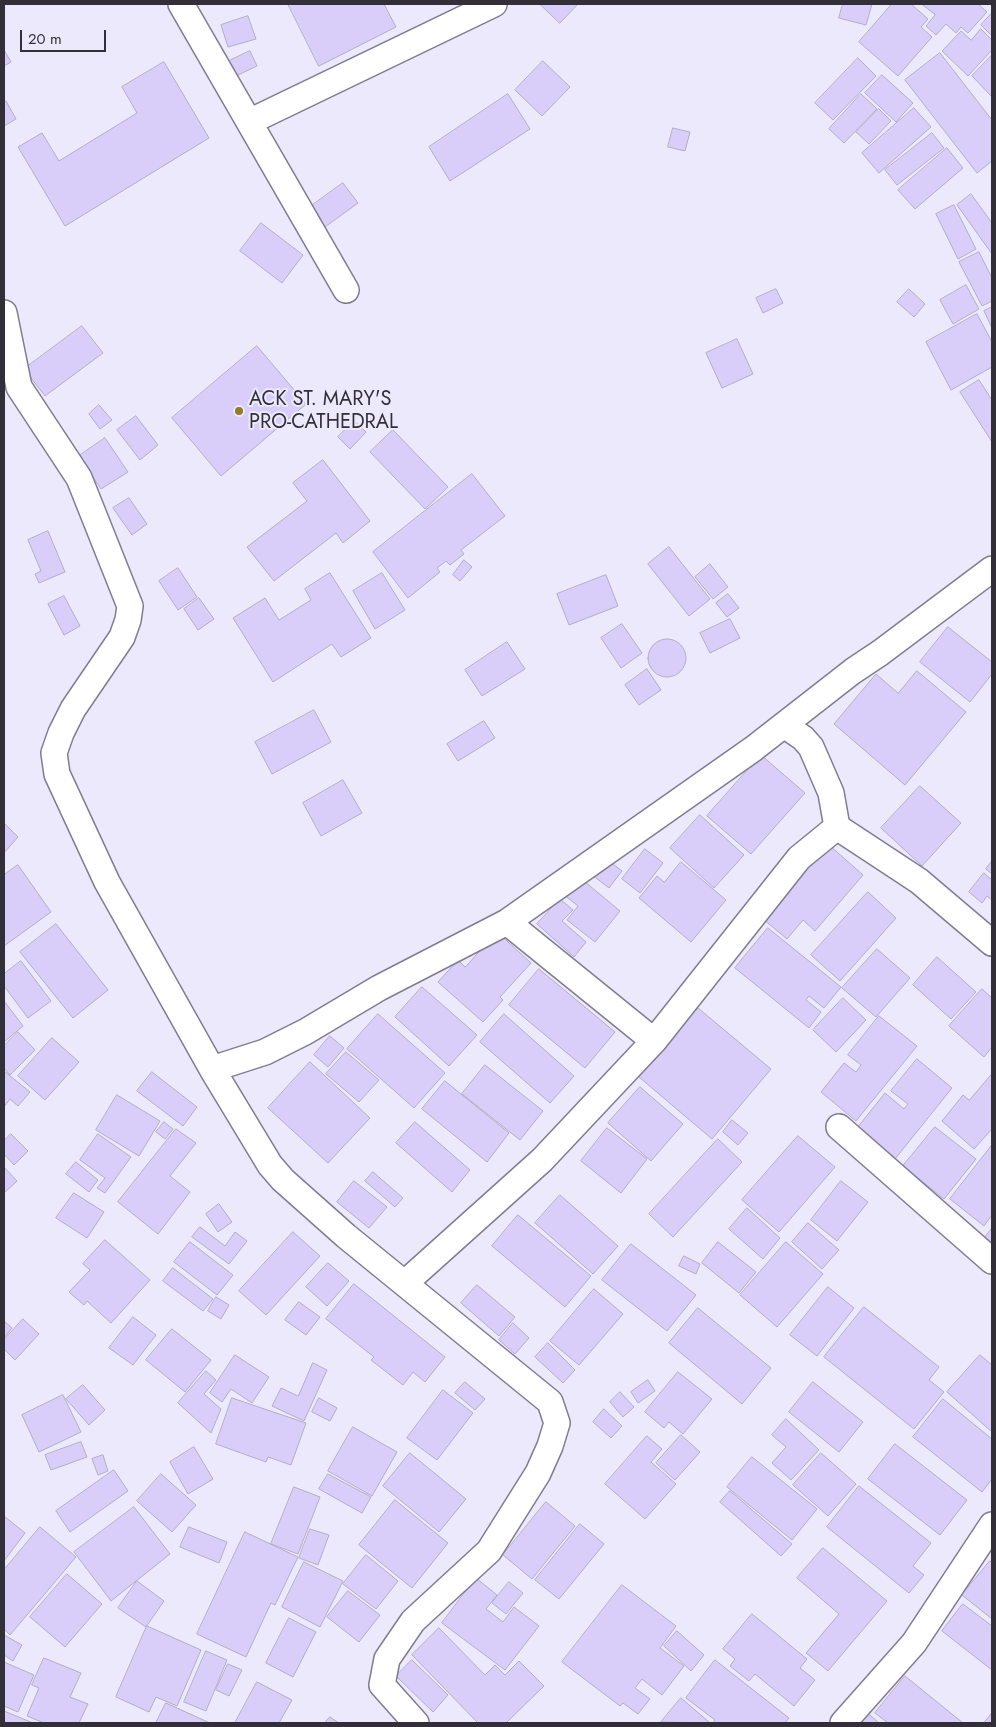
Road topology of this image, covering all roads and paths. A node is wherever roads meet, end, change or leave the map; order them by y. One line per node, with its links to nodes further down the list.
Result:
1 (181, 4): 3 (street)
2 (494, 4): 3 (street)
3 (249, 122): 4 (street)
4 (346, 290)
5 (4, 313): 12 (street)
6 (992, 569): 7 (street)
7 (784, 725): 8 (street); 9 (street)
8 (837, 827): 10 (street); 11 (street)
9 (507, 922): 11 (street); 12 (street)
10 (992, 943)
11 (654, 1042): 15 (street)
12 (212, 1069): 15 (street)
13 (839, 1127): 14 (street)
14 (992, 1261)
15 (405, 1283): 17 (street)
16 (992, 1525): 18 (street)
17 (416, 1723)
18 (842, 1723)

